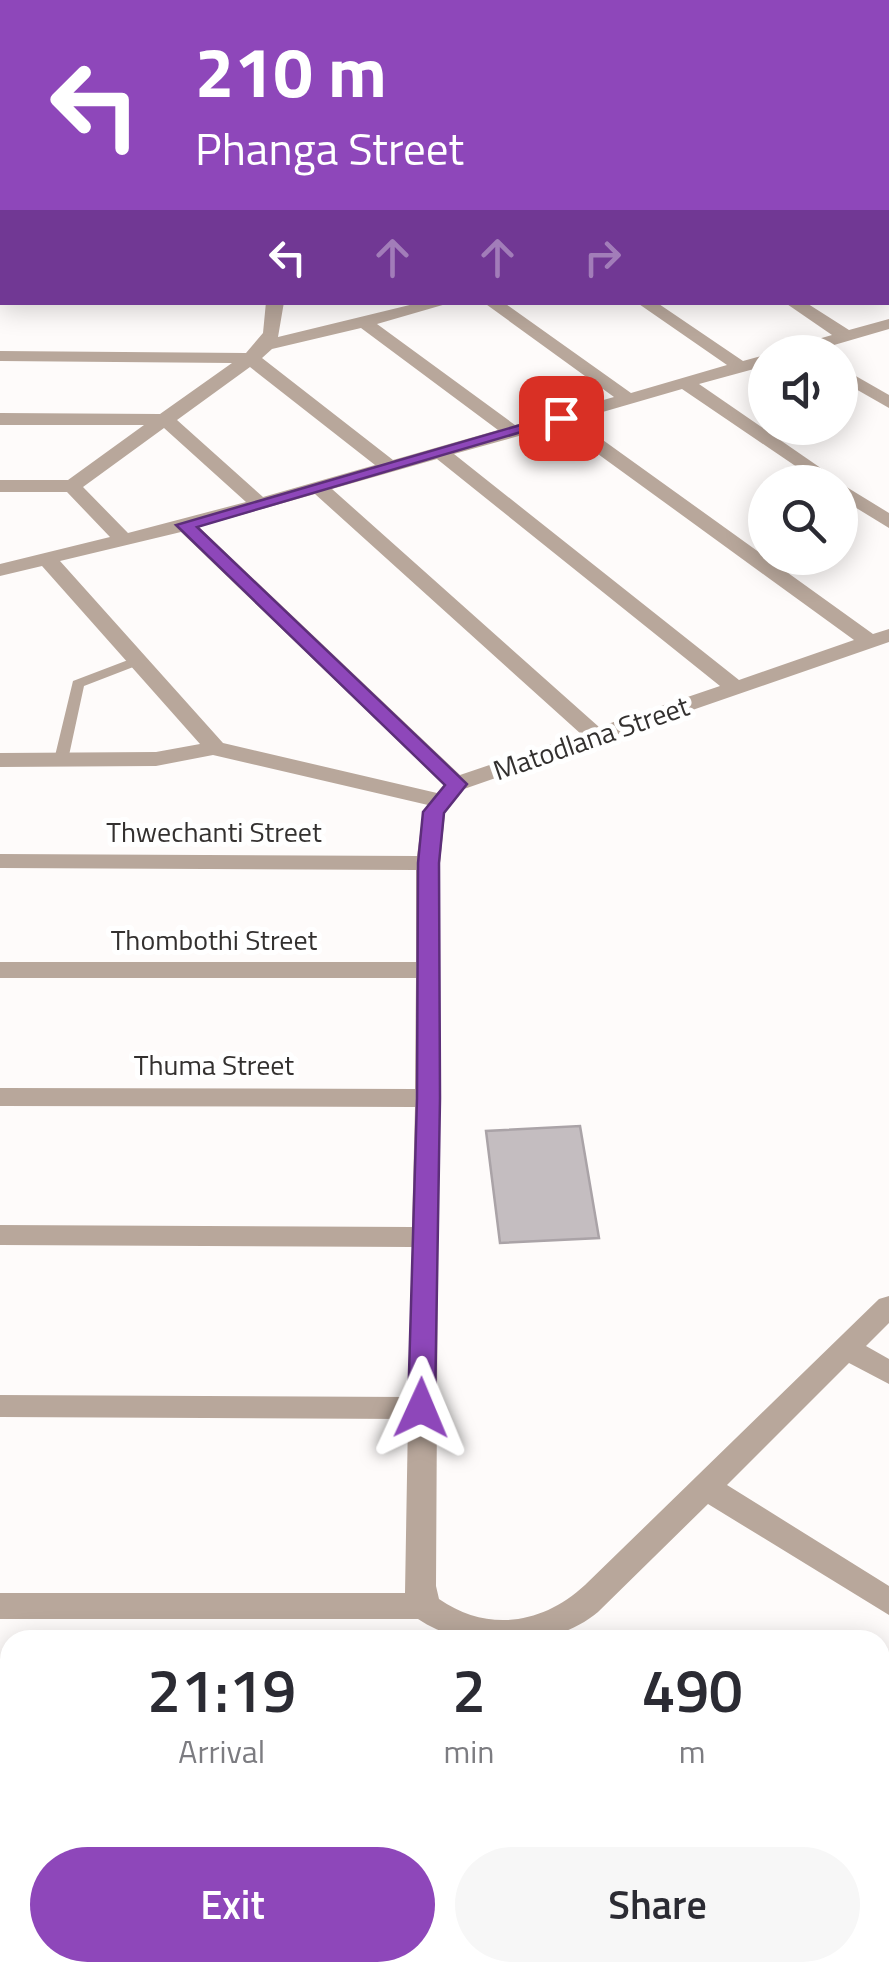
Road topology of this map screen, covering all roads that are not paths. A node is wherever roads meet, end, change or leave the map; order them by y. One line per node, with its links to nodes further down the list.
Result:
1 (274, 305): 10 (street)
2 (433, 305): 6 (street)
3 (495, 305): 17 (street)
4 (648, 305): 14 (street)
5 (797, 305): 8 (street)
6 (364, 322): 10 (street); 22 (street)
7 (889, 324): 9 (street)
8 (844, 335)
9 (850, 335)
10 (268, 344): 12 (street)
11 (0, 356): 12 (street)
12 (250, 358): 21 (street); 25 (street)
13 (748, 365): 14 (street)
14 (741, 367): 15 (street)
15 (685, 383): 17 (street); 24 (street)
16 (858, 383): 18 (street)
17 (628, 400): 20 (street)
18 (889, 403)
19 (0, 418): 21 (street)
20 (561, 418): 22 (street); 37 (street)
21 (166, 420): 28 (street); 30 (street)
22 (512, 432): 23 (street)
23 (440, 452): 25 (street); 39 (street)
24 (806, 465)
25 (390, 467): 27 (street)
26 (0, 486): 28 (street)
27 (318, 487): 30 (street); 40 (street)
28 (76, 490): 33 (street)
29 (858, 501): 31 (street)
30 (260, 504): 32 (street)
31 (889, 522)
32 (184, 525): 33 (street); 44 (street)
33 (125, 541): 34 (street)
34 (51, 564): 35 (street); 36 (street); 38 (street)
35 (0, 570)
36 (0, 582)
37 (880, 639): 39 (street, Matodlana Street)
38 (136, 661): 41 (street); 43 (lane)
39 (736, 688): 40 (street, Matodlana Street)
40 (596, 736): 44 (street, Matodlana Street)
41 (216, 748): 43 (street); 44 (street)
42 (0, 760): 43 (street)
43 (62, 760)
44 (448, 793): 46 (street)
45 (0, 862): 46 (street, Thwechanti Street)
46 (428, 863): 48 (street)
47 (0, 970): 48 (street, Thombothi Street)
48 (428, 970): 50 (street)
49 (0, 1096): 50 (street, Thuma Street)
50 (428, 1098): 52 (street)
51 (0, 1235): 52 (street)
52 (424, 1238): 57 (street)
53 (889, 1306): 54 (street)
54 (846, 1348): 55 (street); 58 (street)
55 (889, 1373)
56 (0, 1406): 57 (street)
57 (421, 1408): 61 (street)
58 (707, 1488): 59 (street); 62 (street)
59 (889, 1602)
60 (0, 1606): 61 (street)
61 (424, 1606): 63 (street)
62 (570, 1628)
63 (456, 1630)

